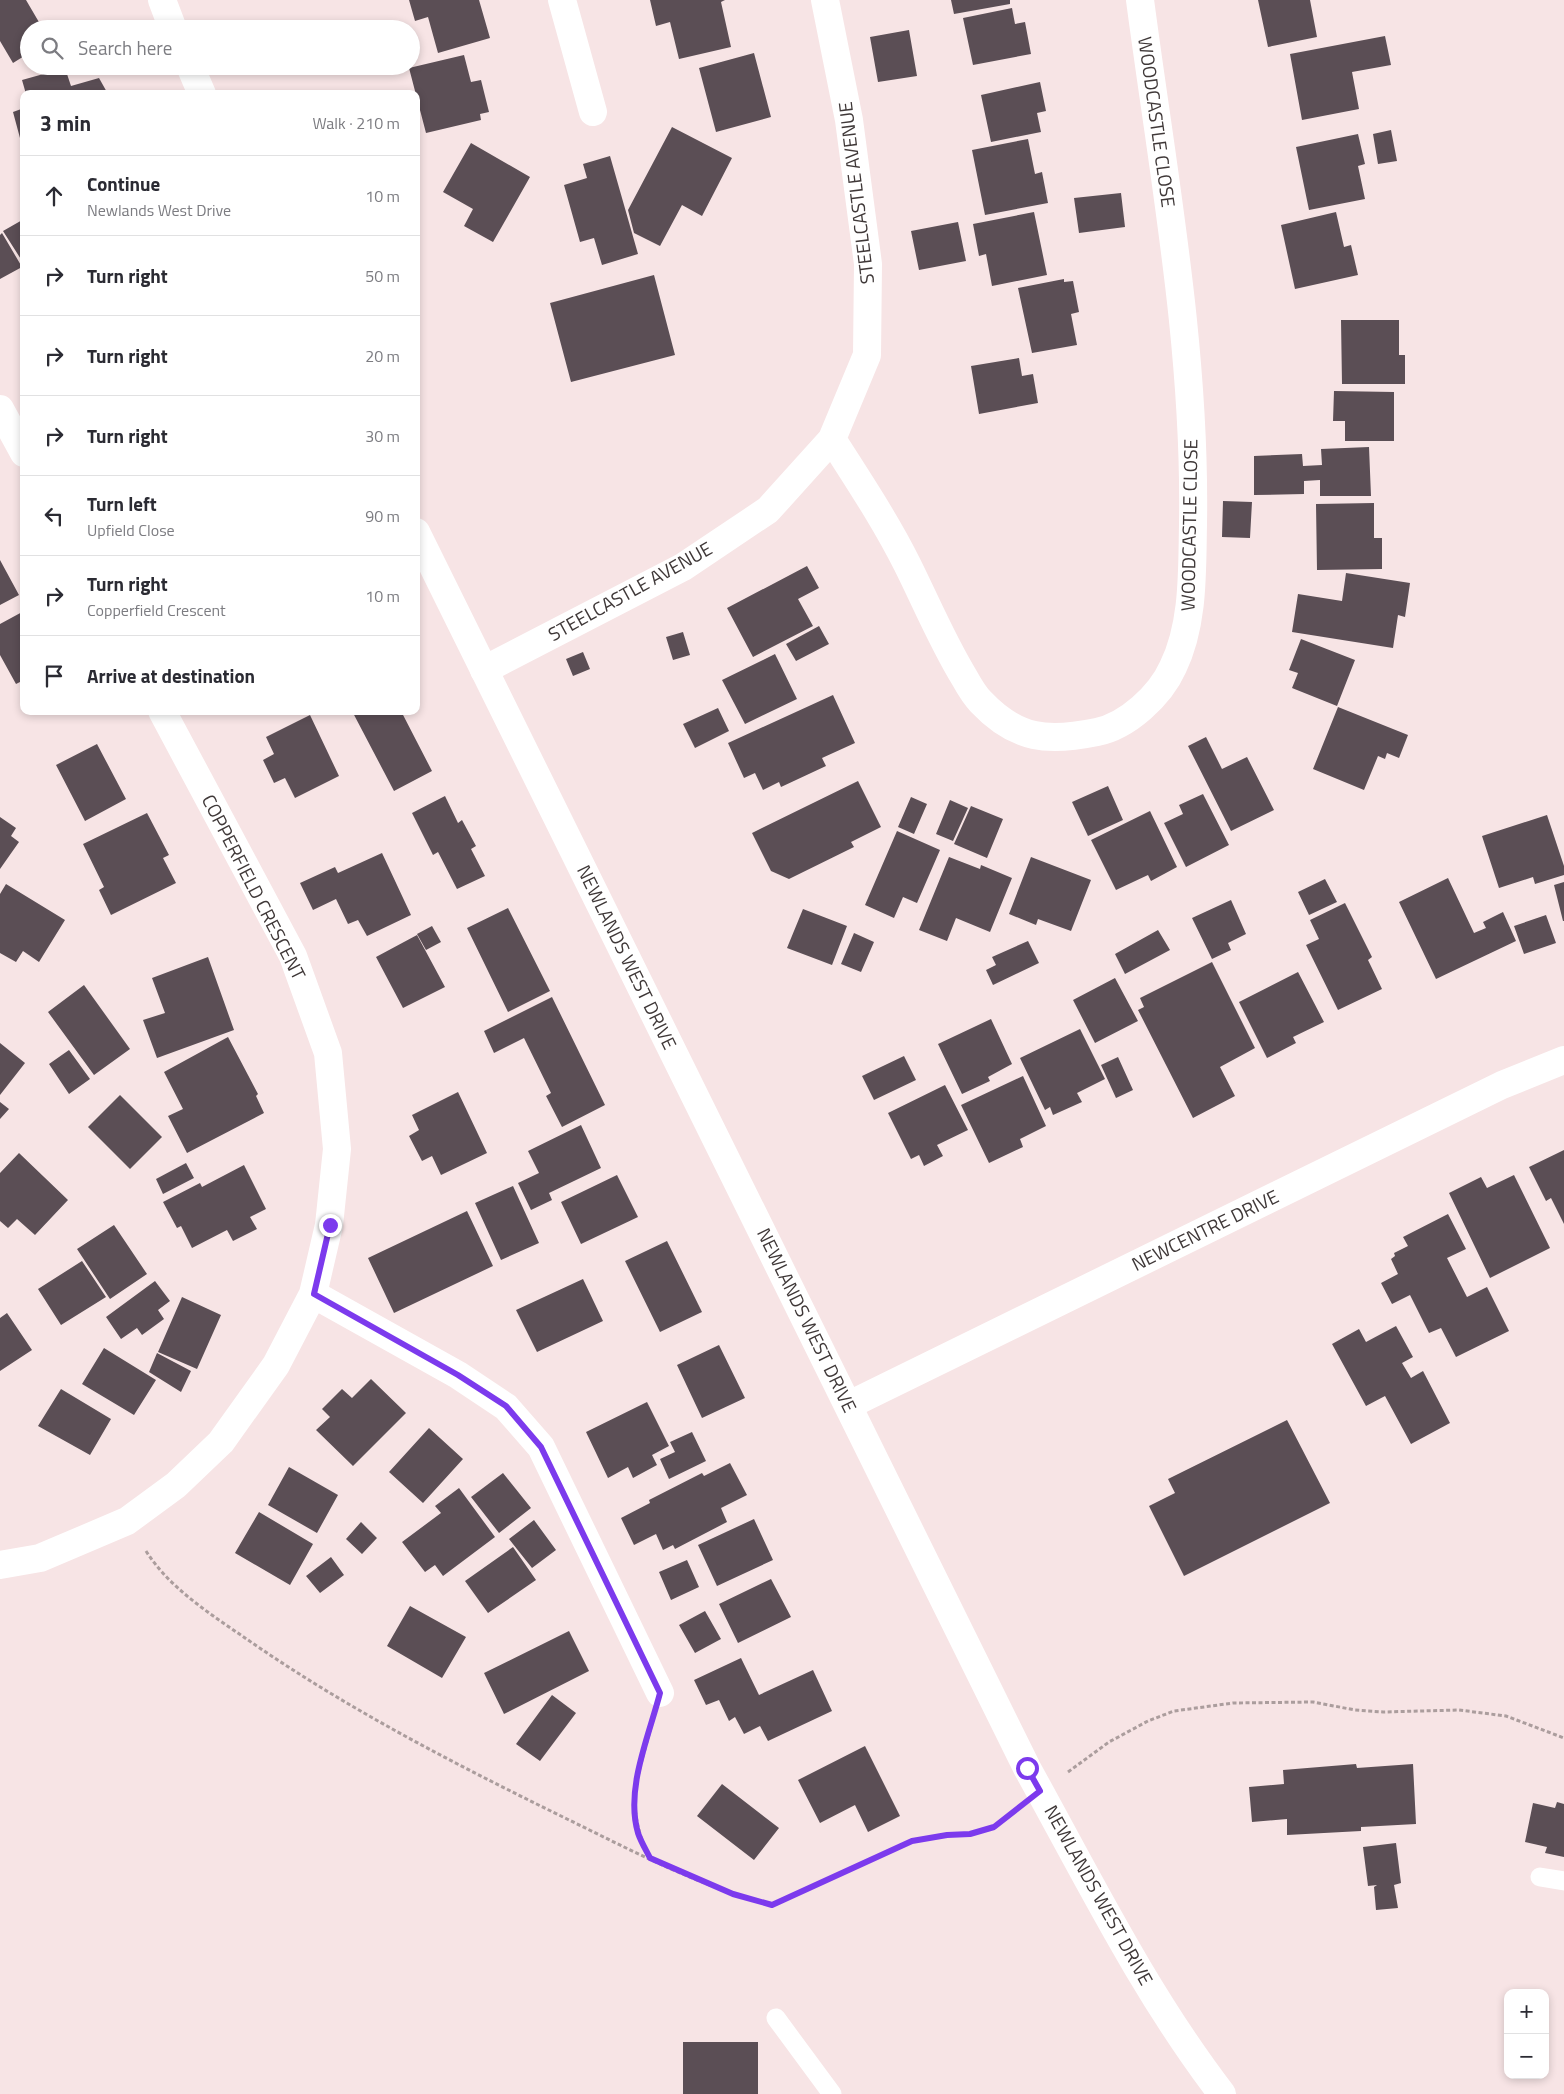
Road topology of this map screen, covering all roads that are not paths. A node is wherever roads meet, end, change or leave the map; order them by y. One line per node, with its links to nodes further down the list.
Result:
1 (162, 0): 5 (street)
2 (562, 0): 8 (street)
3 (824, 0): 10 (street, STEELCASTLE AVENUE)
4 (1140, 0): 10 (street, WOODCASTLE CLOSE)
5 (170, 20)
6 (194, 75): 7 (street)
7 (200, 90)
8 (593, 112)
9 (0, 409): 11 (street)
10 (832, 439): 13 (street, STEELCASTLE AVENUE)
11 (20, 446)
12 (420, 540): 13 (street, NEWLANDS WEST DRIVE)
13 (484, 670): 17 (street, NEWLANDS WEST DRIVE)
14 (164, 715): 16 (street, COPPERFIELD CRESCENT)
15 (1564, 1060): 17 (street, NEWCENTRE DRIVE)
16 (314, 1294): 18 (street, COPPERFIELD CRESCENT); 19 (street)
17 (849, 1404): 24 (street, NEWLANDS WEST DRIVE)
18 (0, 1565)
19 (660, 1693)
20 (1540, 1877): 21 (lane)
21 (1564, 1881)
22 (776, 2018): 23 (lane)
23 (832, 2094)
24 (1222, 2094)

